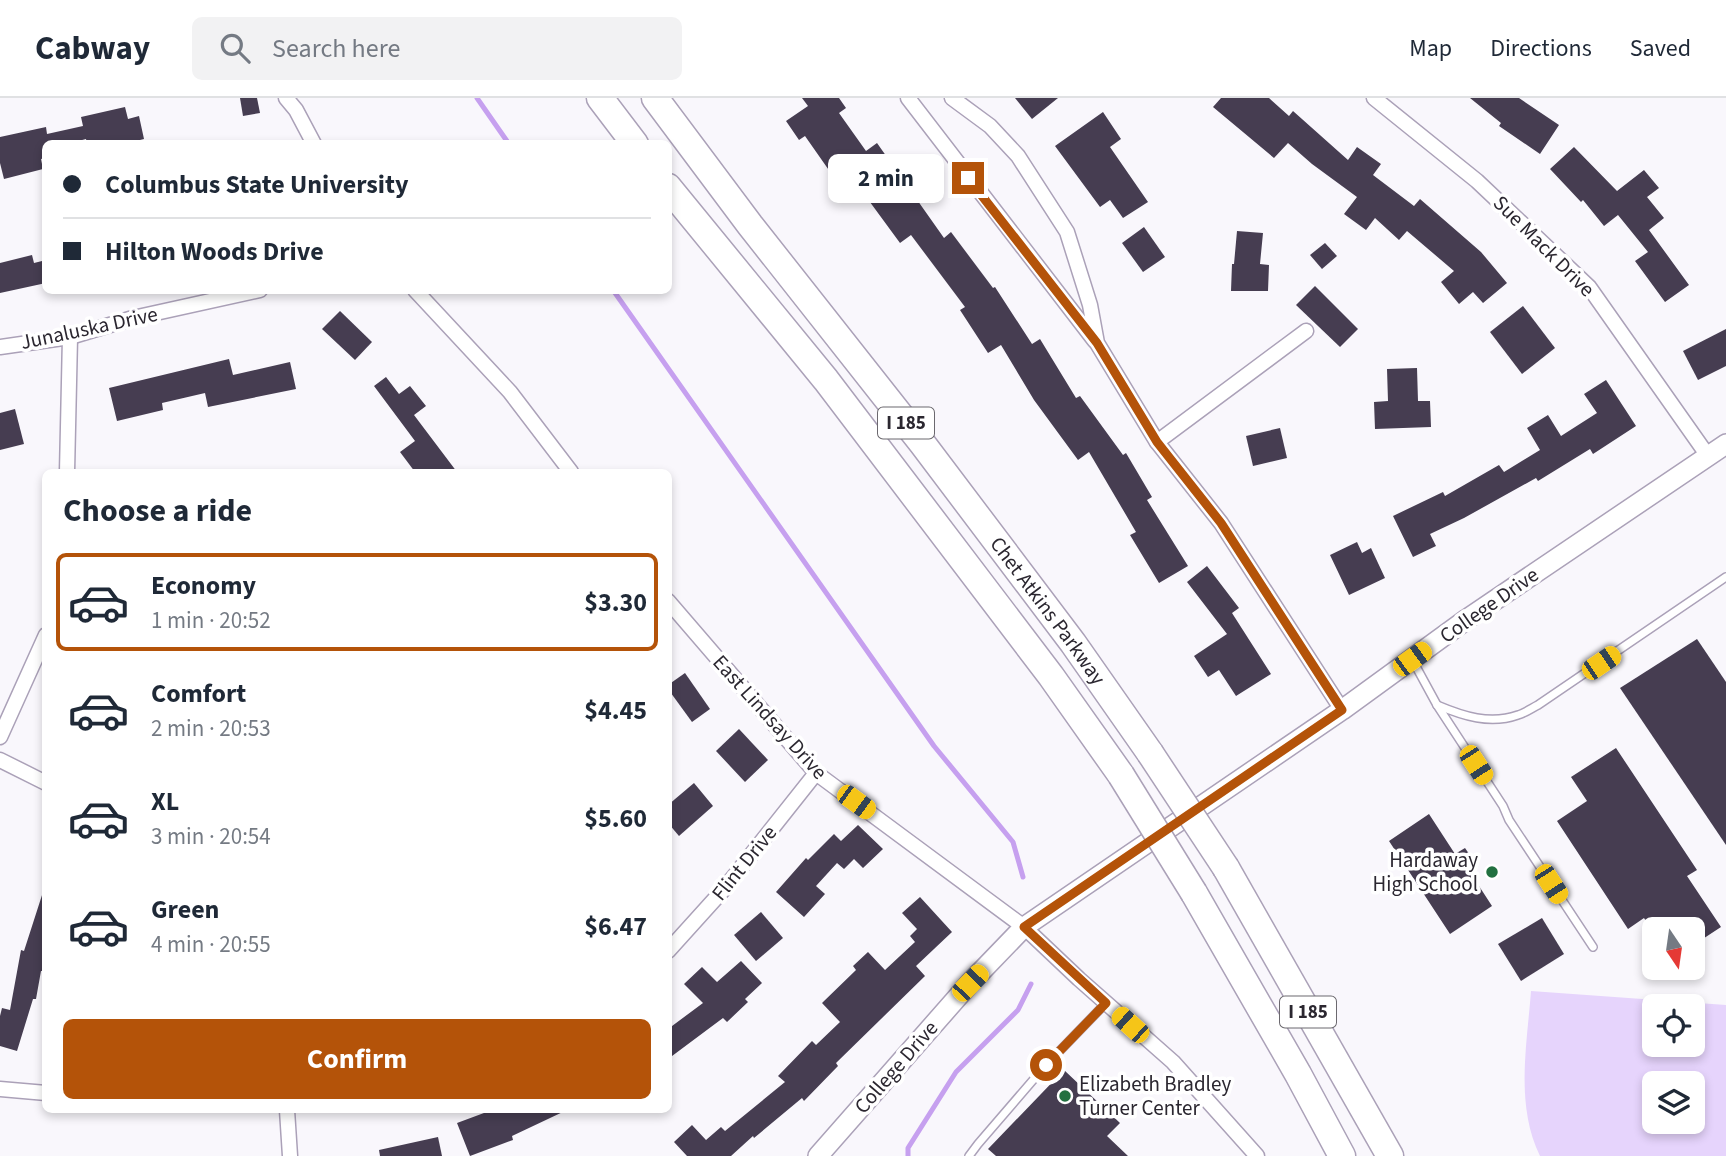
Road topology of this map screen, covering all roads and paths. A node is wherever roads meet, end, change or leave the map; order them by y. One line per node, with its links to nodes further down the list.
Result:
1 (286, 98): 7 (street)
2 (600, 98): 8 (highway)
3 (655, 98): 43 (highway, Chet Atkins Parkway / I 185, bridge)
4 (908, 98): 14 (street)
5 (952, 98): 14 (street)
6 (1374, 98): 18 (street, Sue Mack Drive)
7 (312, 140)
8 (632, 140)
9 (672, 192): 42 (highway, Chet Atkins Parkway / I 185, bridge)
10 (242, 294): 13 (street, Junaluska Drive)
11 (419, 294): 20 (street)
12 (1306, 331): 16 (street)
13 (70, 337): 15 (street, Junaluska Drive); 19 (street)
14 (1097, 343): 16 (street)
15 (0, 347)
16 (1157, 442): 26 (street)
17 (1726, 444): 18 (street, College Drive)
18 (1708, 456): 24 (street, College Drive)
19 (67, 469)
20 (568, 469)
21 (1726, 577): 25 (lane)
22 (672, 606): 29 (street, East Lindsay Drive)
23 (42, 644): 27 (street)
24 (1412, 659): 25 (lane); 26 (street, College Drive)
25 (1437, 705): 33 (lane)
26 (1342, 710): 31 (street, College Drive)
27 (0, 737)
28 (0, 760): 30 (street)
29 (816, 773): 31 (street, East Lindsay Drive); 32 (street, Flint Drive)
30 (42, 781)
31 (1024, 927): 34 (street, East Lindsay Drive); 39 (street, College Drive)
32 (672, 947)
33 (1593, 947)
34 (1106, 1003): 40 (lane); 41 (street, East Lindsay Drive)
35 (0, 1090): 36 (street)
36 (42, 1093)
37 (287, 1113): 38 (street)
38 (290, 1156)
39 (818, 1156)
40 (969, 1156)
41 (1257, 1156)
42 (1342, 1156)
43 (1391, 1156)

